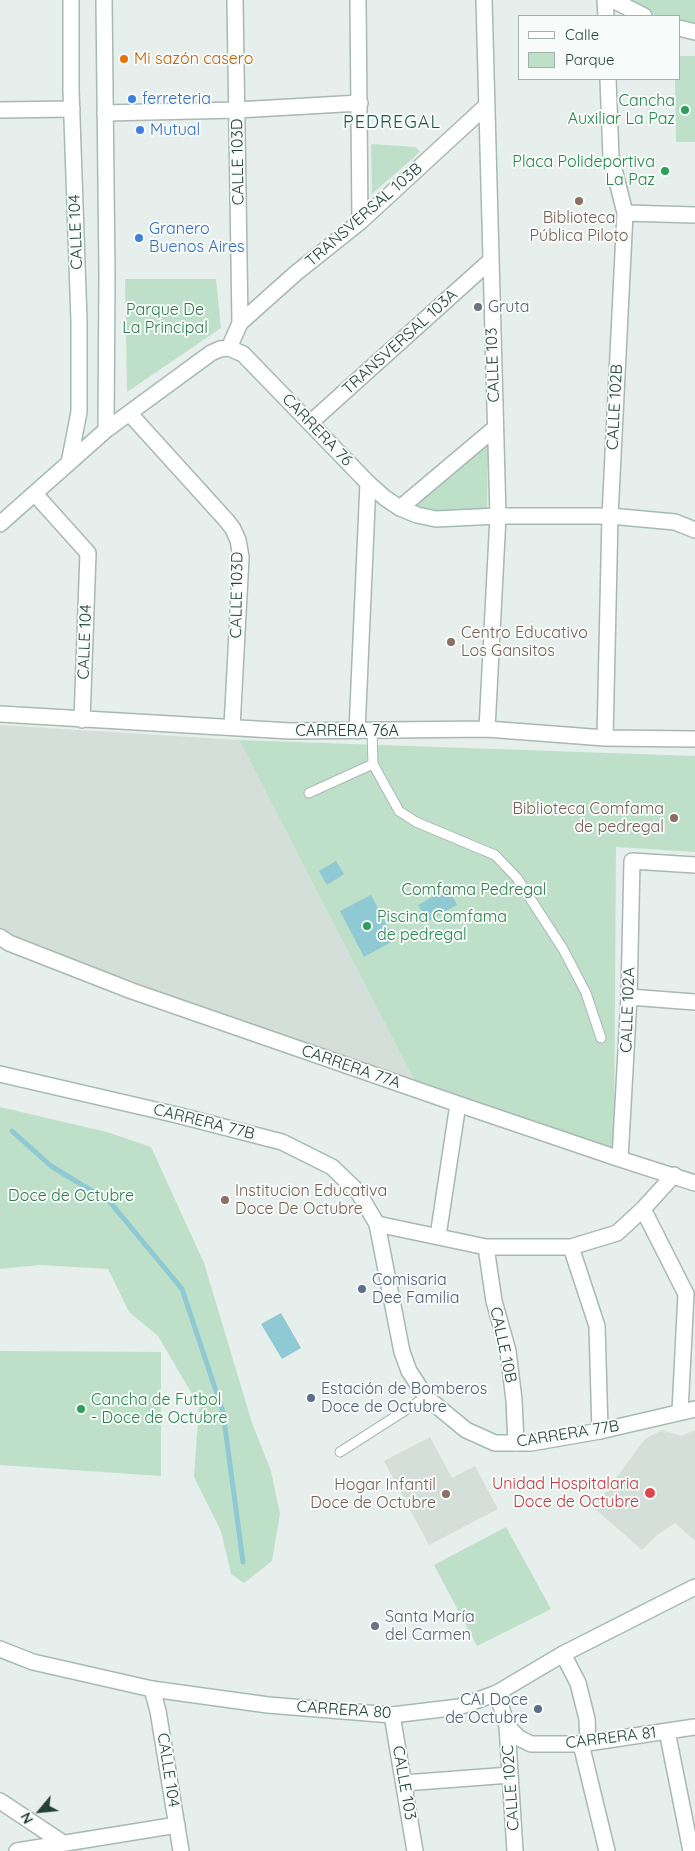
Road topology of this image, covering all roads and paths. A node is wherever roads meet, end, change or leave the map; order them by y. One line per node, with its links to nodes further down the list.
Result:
1 (71, 0): 15 (street, CALLE 104)
2 (104, 0): 18 (street, CALLE 104)
3 (236, 0): 17 (street, CALLE 103D)
4 (358, 0): 13 (street)
5 (484, 0): 14 (street, CALLE 103)
6 (605, 0): 8 (street)
7 (613, 0): 9 (street)
8 (606, 15)
9 (642, 15)
10 (680, 28): 11 (street)
11 (695, 32)
12 (608, 80): 19 (street, CALLE 102B)
13 (360, 103): 17 (street); 21 (street)
14 (486, 106): 21 (street, TRANSVERSAL 103B); 22 (street, CALLE 103)
15 (72, 109): 16 (street); 29 (street, CALLE 104)
16 (0, 110)
17 (237, 110): 18 (street); 23 (street, CALLE 103D)
18 (104, 113): 28 (street, CALLE 104)
19 (625, 213): 20 (street); 34 (street, CALLE 102B)
20 (695, 214)
21 (360, 222): 23 (street, TRANSVERSAL 103B)
22 (490, 261): 26 (street, TRANSVERSAL 103A); 27 (street, CALLE 103)
23 (240, 323): 24 (street)
24 (229, 348): 25 (street); 26 (street, CARRERA 76)
25 (130, 414): 28 (street); 39 (street, CALLE 103D)
26 (310, 423): 30 (street, CARRERA 76)
27 (495, 428): 32 (street); 33 (street, CALLE 103)
28 (106, 430): 29 (street)
29 (69, 464): 31 (street)
30 (368, 483): 32 (street, CARRERA 76); 41 (street)
31 (35, 494): 35 (street); 38 (street, CALLE 104)
32 (400, 508): 33 (street, CARRERA 76)
33 (498, 516): 34 (street, CARRERA 76); 40 (street, CALLE 103)
34 (610, 516): 36 (street, CARRERA 76); 43 (street, CALLE 102B)
35 (0, 524)
36 (695, 530)
37 (0, 714): 38 (street, CARRERA 76A)
38 (82, 720): 39 (street, CARRERA 76A)
39 (232, 727): 41 (street, CARRERA 76A)
40 (487, 729): 42 (street, CARRERA 76A); 43 (street, CARRERA 76A)
41 (357, 731): 42 (street, CARRERA 76A)
42 (372, 731): 45 (lane)
43 (605, 738): 44 (street, CARRERA 76A)
44 (695, 739)
45 (374, 764): 46 (lane); 51 (lane)
46 (309, 792)
47 (695, 865): 49 (street, CALLE 102A)
48 (3, 944): 53 (street, CARRERA 77A)
49 (629, 997): 50 (street); 54 (street, CALLE 102A)
50 (695, 1002)
51 (601, 1038)
52 (0, 1074): 58 (street, CARRERA 77B)
53 (458, 1104): 54 (street, CARRERA 77A); 59 (street)
54 (620, 1159): 55 (street, CARRERA 77A)
55 (674, 1175): 56 (street, CARRERA 77A); 57 (street)
56 (695, 1183)
57 (643, 1209): 61 (street); 63 (street)
58 (377, 1224): 59 (street); 62 (street, CARRERA 77B)
59 (438, 1236): 60 (street)
60 (486, 1247): 61 (street); 65 (street, CALLE 10B)
61 (571, 1247): 64 (street)
62 (426, 1397): 65 (street, CARRERA 77B); 66 (lane)
63 (688, 1410): 64 (street, CARRERA 77B)
64 (600, 1430): 65 (street, CARRERA 77B)
65 (516, 1443)
66 (340, 1452)
67 (695, 1587): 69 (street, CARRERA 80)
68 (0, 1649): 70 (street, CARRERA 80)
69 (562, 1654): 71 (street, CARRERA 80); 76 (street)
70 (152, 1689): 72 (street, CARRERA 80); 80 (street, CALLE 104)
71 (497, 1693): 72 (street, CARRERA 80); 73 (street)
72 (392, 1715): 78 (street, CALLE 103)
73 (507, 1726): 76 (street, CARRERA 81); 77 (street, CALLE 102C)
74 (695, 1727): 75 (street, CARRERA 81)
75 (667, 1731): 76 (street, CARRERA 81); 87 (street)
76 (584, 1744): 86 (street)
77 (510, 1775): 78 (street); 85 (street, CALLE 102C)
78 (404, 1783): 84 (street, CALLE 103)
79 (0, 1801): 81 (street)
80 (177, 1825): 81 (street); 83 (street, CALLE 104)
81 (63, 1843): 82 (street)
82 (17, 1851)
83 (181, 1851)
84 (415, 1851)
85 (515, 1851)
86 (608, 1851)
87 (691, 1851)

